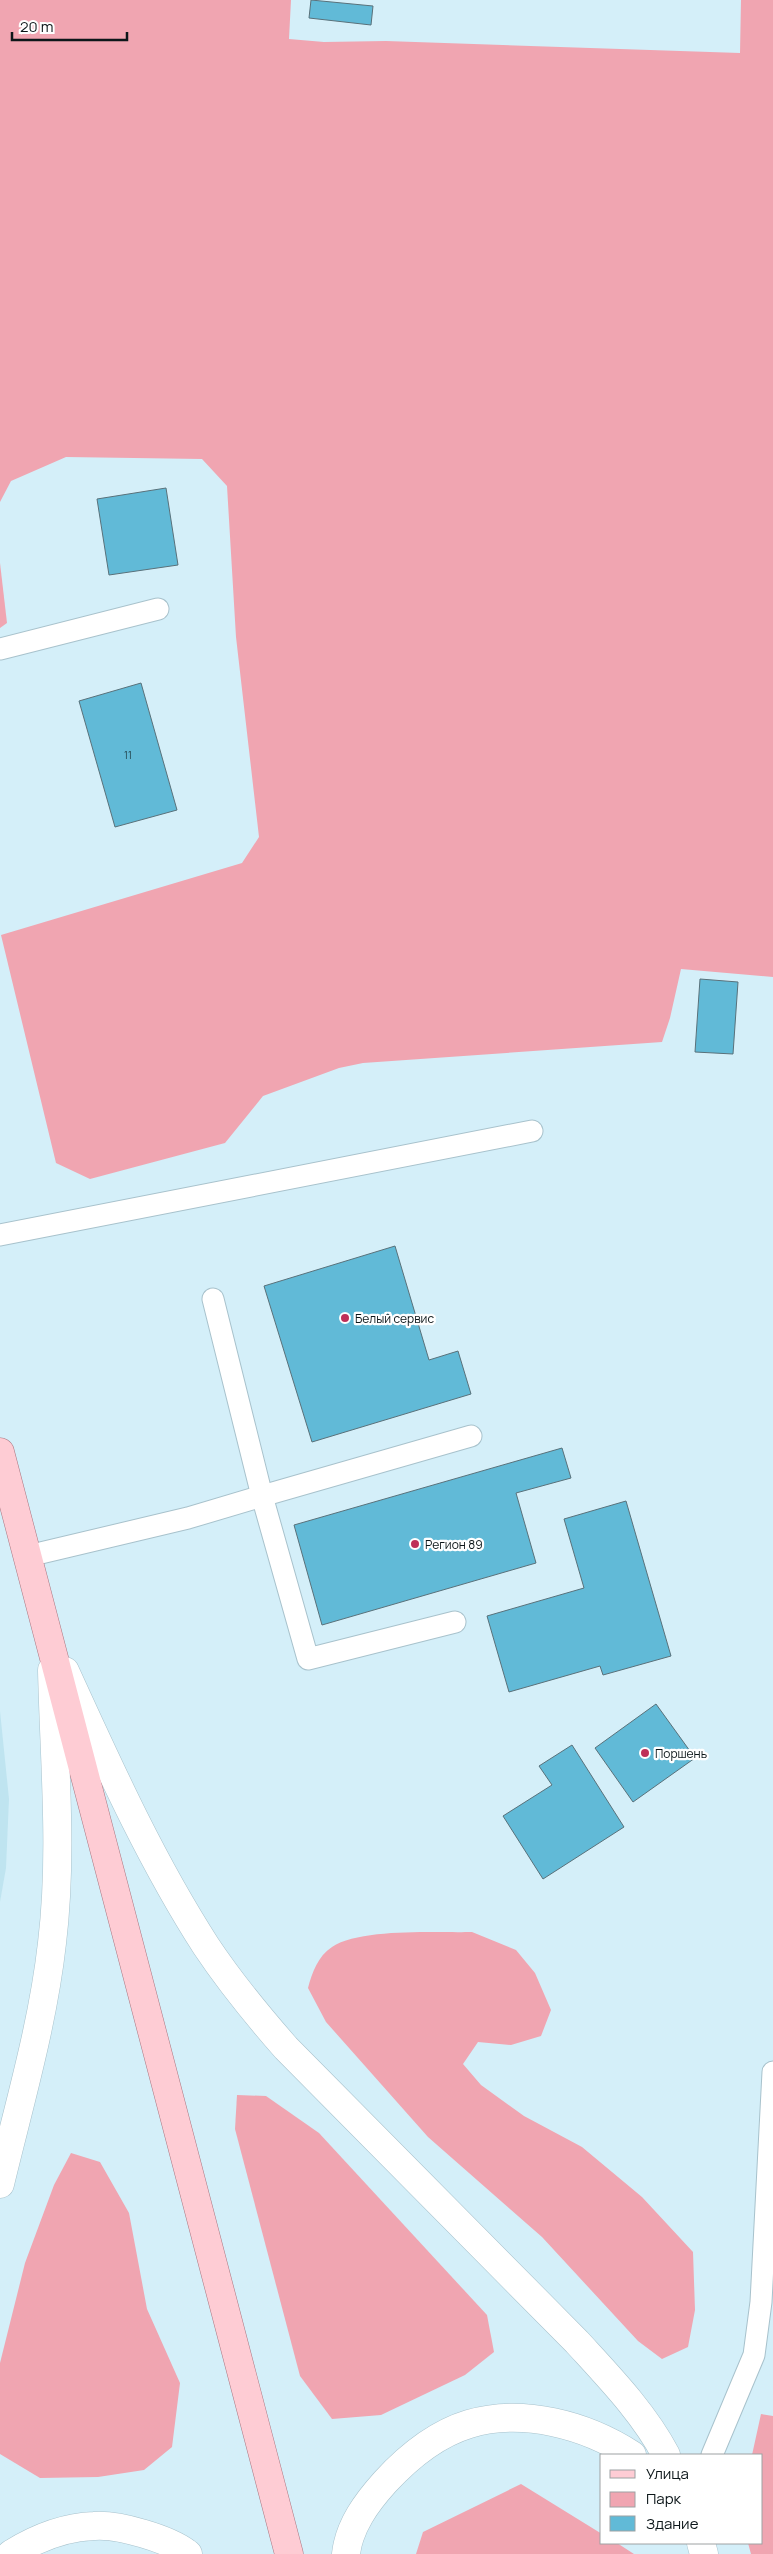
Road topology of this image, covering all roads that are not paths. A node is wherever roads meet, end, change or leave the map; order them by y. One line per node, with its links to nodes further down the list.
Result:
1 (158, 609): 2 (lane)
2 (0, 649)
3 (532, 1132): 4 (lane)
4 (0, 1235)
5 (213, 1299): 8 (lane)
6 (471, 1436): 8 (lane)
7 (0, 1452): 9 (main road)
8 (262, 1496): 9 (lane); 10 (lane)
9 (28, 1556): 11 (main road)
10 (455, 1622)
11 (51, 1640): 13 (main road); 15 (main road); 19 (main road)
12 (773, 2072): 16 (lane)
13 (0, 2184)
14 (630, 2454): 20 (main road)
15 (665, 2454)
16 (712, 2454)
17 (11, 2554): 18 (main road)
18 (188, 2554)
19 (289, 2554)
20 (346, 2554)

